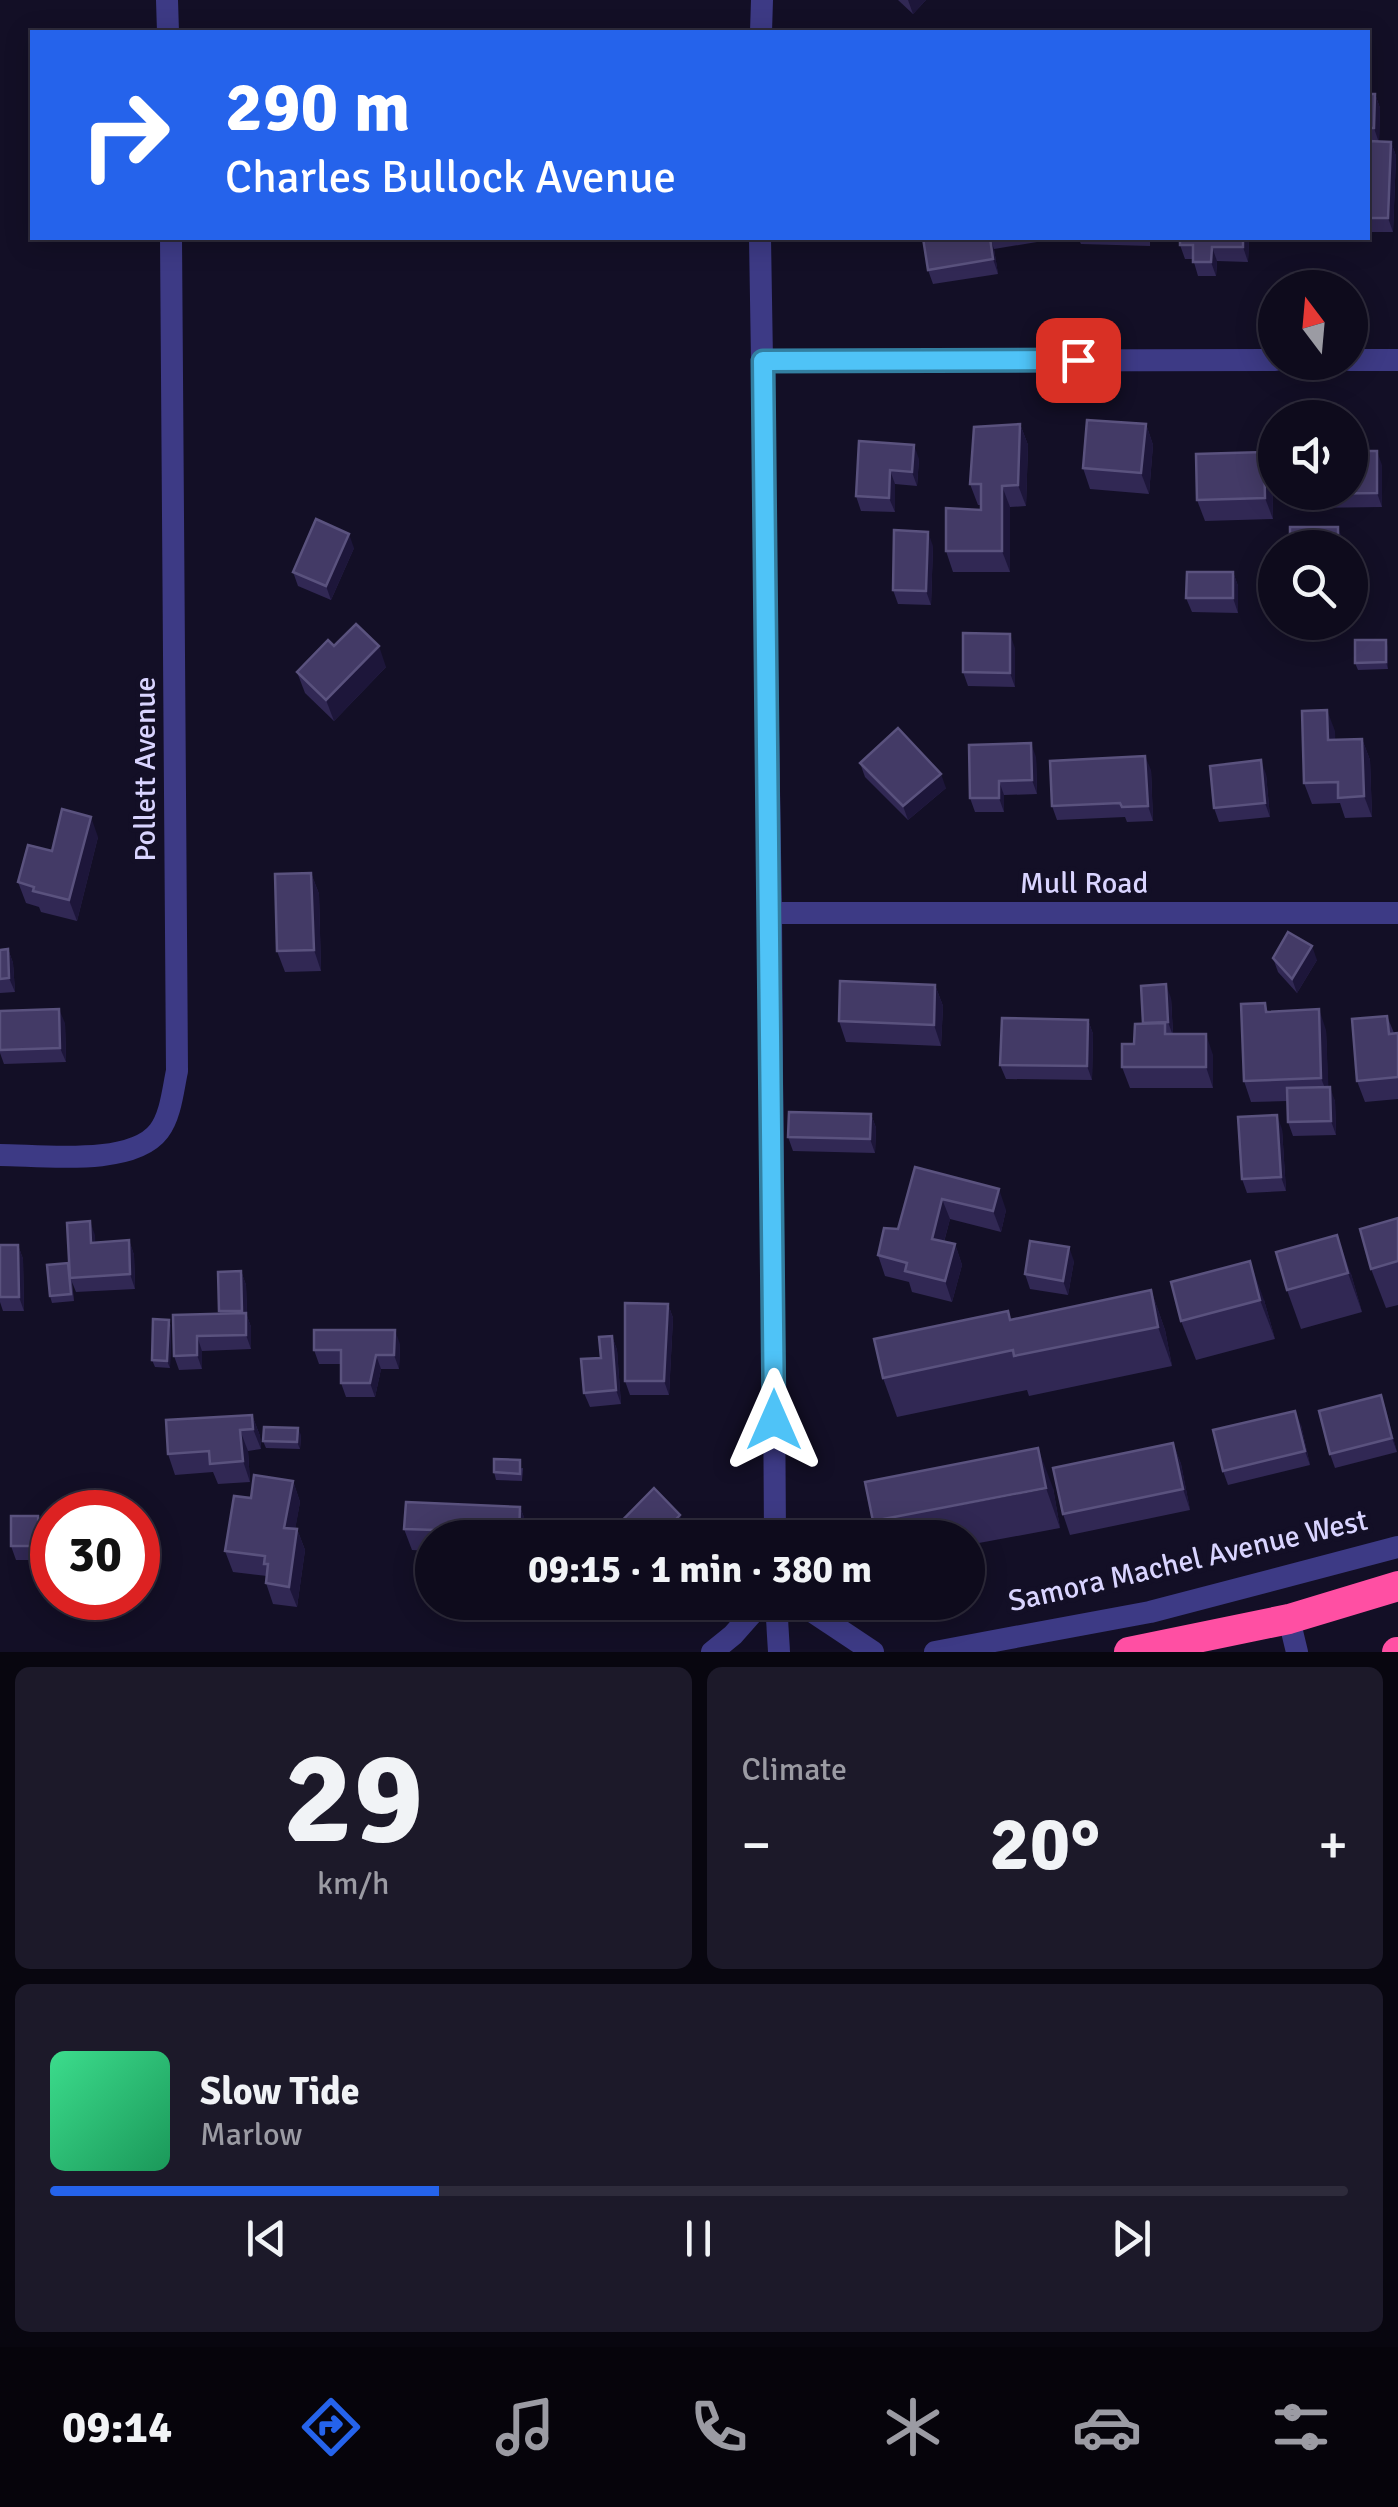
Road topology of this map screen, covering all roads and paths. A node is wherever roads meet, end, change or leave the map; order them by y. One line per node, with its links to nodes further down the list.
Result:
1 (168, 0): 3 (street)
2 (762, 0): 4 (street)
3 (168, 30)
4 (762, 30)
5 (171, 240): 13 (street, Pollett Avenue)
6 (760, 240): 10 (street)
7 (1258, 360): 10 (street)
8 (1368, 360): 9 (street)
9 (1398, 360)
10 (763, 361): 12 (street)
11 (1398, 913): 12 (street, Mull Road)
12 (771, 914): 14 (street)
13 (0, 1155)
14 (775, 1520)
15 (1398, 1547): 24 (street, Samora Machel Avenue West)
16 (1398, 1586): 17 (highway)
17 (1289, 1618): 25 (highway); 26 (street)
18 (746, 1620): 21 (street)
19 (777, 1620): 22 (street)
20 (825, 1620): 23 (street)
21 (712, 1652)
22 (779, 1652)
23 (873, 1652)
24 (934, 1652)
25 (1128, 1652)
26 (1297, 1652)

